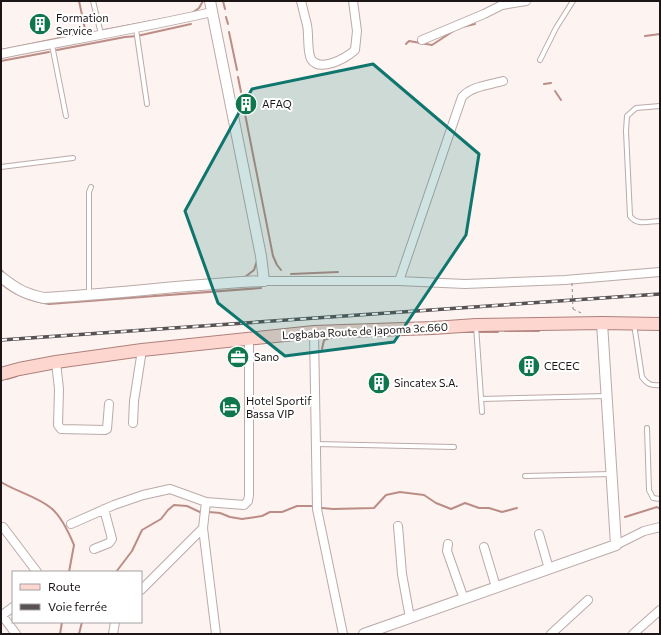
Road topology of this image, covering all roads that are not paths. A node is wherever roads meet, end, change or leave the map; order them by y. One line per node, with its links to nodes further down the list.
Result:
1 (93, 1): 9 (lane)
2 (210, 1): 7 (street)
3 (301, 1): 4 (street)
4 (353, 1)
5 (526, 1): 10 (street)
6 (573, 1): 13 (lane)
7 (212, 12): 8 (street); 24 (street)
8 (136, 31): 9 (street); 15 (lane)
9 (101, 34): 11 (street)
10 (422, 40)
11 (52, 44): 12 (street); 17 (lane)
12 (1, 54)
13 (540, 60)
14 (502, 80): 25 (street)
15 (147, 104)
16 (660, 106): 21 (lane)
17 (66, 116)
18 (73, 158): 19 (lane)
19 (1, 167)
20 (92, 187): 26 (lane)
21 (660, 220)
22 (660, 272): 25 (street)
23 (1, 277): 26 (street)
24 (264, 281): 25 (street); 26 (street)
25 (399, 281)
26 (89, 295)
27 (602, 323): 28 (main road, Logbaba Route de Japoma 3c.660); 30 (main road, Logbaba Route de Japoma 3c.660); 37 (street)
28 (634, 324): 29 (main road, Logbaba Route de Japoma 3c.660); 36 (lane)
29 (660, 324)
30 (476, 325): 31 (main road, Logbaba Route de Japoma 3c.660); 38 (lane)
31 (314, 332): 32 (main road, Logbaba Route de Japoma 3c.660); 43 (street)
32 (249, 339): 33 (main road, Logbaba Route de Japoma 3c.660); 48 (street)
33 (142, 350): 34 (main road, Logbaba Route de Japoma 3c.660); 41 (street)
34 (56, 362): 35 (main road, Logbaba Route de Japoma 3c.660); 39 (street)
35 (1, 374)
36 (660, 385)
37 (607, 396): 38 (lane); 45 (street)
38 (481, 399): 40 (lane)
39 (109, 404)
40 (482, 412)
41 (133, 423)
42 (647, 428): 47 (lane)
43 (316, 444): 44 (lane); 74 (street)
44 (454, 447)
45 (612, 474): 46 (lane); 57 (street)
46 (525, 476)
47 (660, 500)
48 (206, 502): 49 (street); 54 (street)
49 (104, 509): 50 (street); 59 (street)
50 (71, 524)
51 (398, 526): 69 (street)
52 (3, 527): 61 (street)
53 (660, 527): 57 (street)
54 (203, 528): 63 (street); 73 (street)
55 (539, 534): 60 (street)
56 (448, 544): 64 (street)
57 (616, 546): 60 (street)
58 (484, 547): 62 (street)
59 (94, 549)
60 (549, 569): 62 (street)
61 (36, 571)
62 (496, 588): 64 (street)
63 (142, 589)
64 (464, 599): 69 (street)
65 (588, 600): 76 (street)
66 (12, 608): 68 (street)
67 (660, 610): 77 (street)
68 (1, 615): 71 (street)
69 (410, 618): 75 (street)
70 (115, 623): 72 (street)
71 (16, 634)
72 (113, 634)
73 (216, 634)
74 (343, 634)
75 (364, 634)
76 (551, 634)
77 (633, 634)

